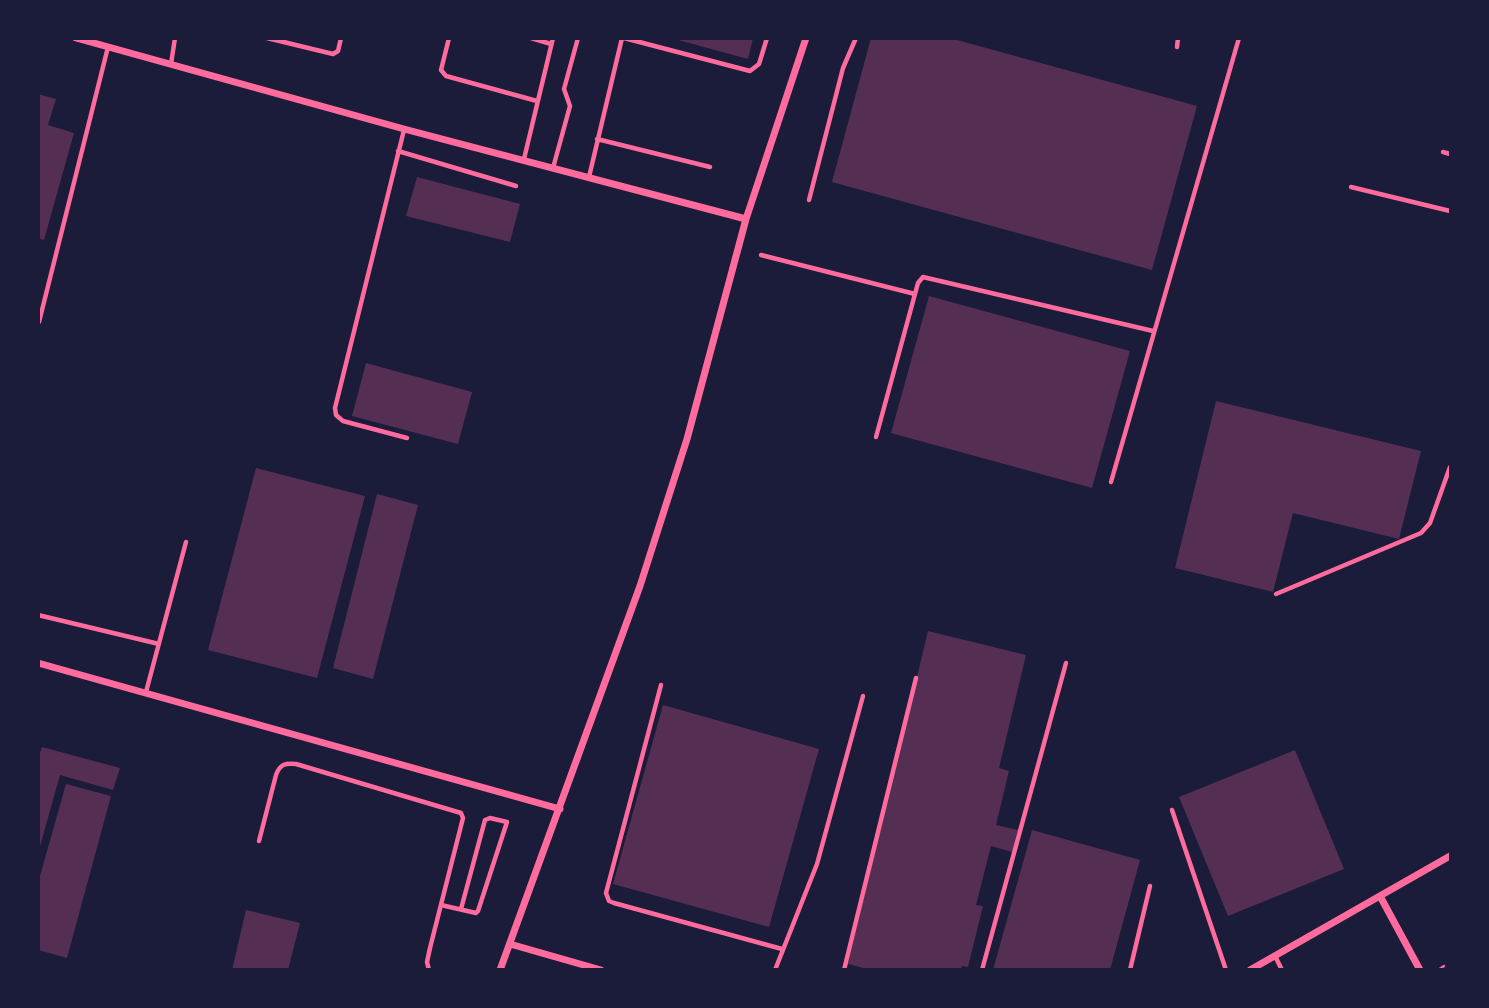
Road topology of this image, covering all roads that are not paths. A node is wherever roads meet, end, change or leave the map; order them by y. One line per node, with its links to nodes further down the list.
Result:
1 (76, 38): 15 (street)
2 (175, 38): 17 (lane)
3 (267, 38): 4 (lane)
4 (341, 38)
5 (449, 38): 18 (lane)
6 (531, 38): 14 (lane)
7 (578, 38): 26 (lane)
8 (623, 38): 9 (lane); 20 (lane)
9 (767, 38)
10 (806, 38): 32 (street)
11 (856, 38): 30 (lane)
12 (1178, 38): 16 (lane)
13 (1239, 38): 36 (lane)
14 (552, 41): 18 (lane)
15 (108, 47): 17 (street); 35 (lane)
16 (1177, 47)
17 (171, 64): 19 (street)
18 (537, 101): 24 (lane)
19 (404, 129): 21 (lane); 24 (street)
20 (597, 139): 25 (lane); 27 (lane)
21 (398, 151): 28 (lane); 38 (lane)
22 (1443, 152): 23 (lane)
23 (1451, 154)
24 (524, 159): 26 (street)
25 (710, 167)
26 (553, 168): 27 (street)
27 (589, 177): 32 (street)
28 (516, 186)
29 (1352, 187): 31 (lane)
30 (809, 200)
31 (1451, 211)
32 (746, 219): 51 (street)
33 (761, 255): 34 (lane)
34 (915, 294): 36 (lane); 37 (lane)
35 (39, 322)
36 (1153, 331): 40 (lane)
37 (876, 437)
38 (407, 438)
39 (1451, 467): 42 (lane)
40 (1111, 482)
41 (186, 542): 44 (lane)
42 (1276, 594)
43 (38, 615): 44 (lane)
44 (159, 644): 49 (lane)
45 (38, 663): 49 (street)
46 (1066, 663): 67 (lane)
47 (916, 678): 66 (lane)
48 (661, 685): 60 (lane)
49 (146, 693): 51 (street)
50 (863, 696): 60 (lane)
51 (559, 808): 59 (street)
52 (1172, 810): 69 (lane)
53 (259, 841): 57 (lane)
54 (1451, 856): 56 (street)
55 (1150, 886): 68 (lane)
56 (1380, 896): 61 (street); 72 (street)
57 (441, 905): 58 (lane); 62 (lane)
58 (461, 909): 58 (lane)
59 (510, 944): 63 (street); 64 (street)
60 (782, 949): 65 (lane)
61 (1275, 956): 70 (street); 71 (lane)
62 (429, 970)
63 (500, 970)
64 (601, 970)
65 (775, 970)
66 (844, 970)
67 (982, 970)
68 (1130, 970)
69 (1226, 970)
70 (1250, 970)
71 (1282, 970)
72 (1420, 970)

